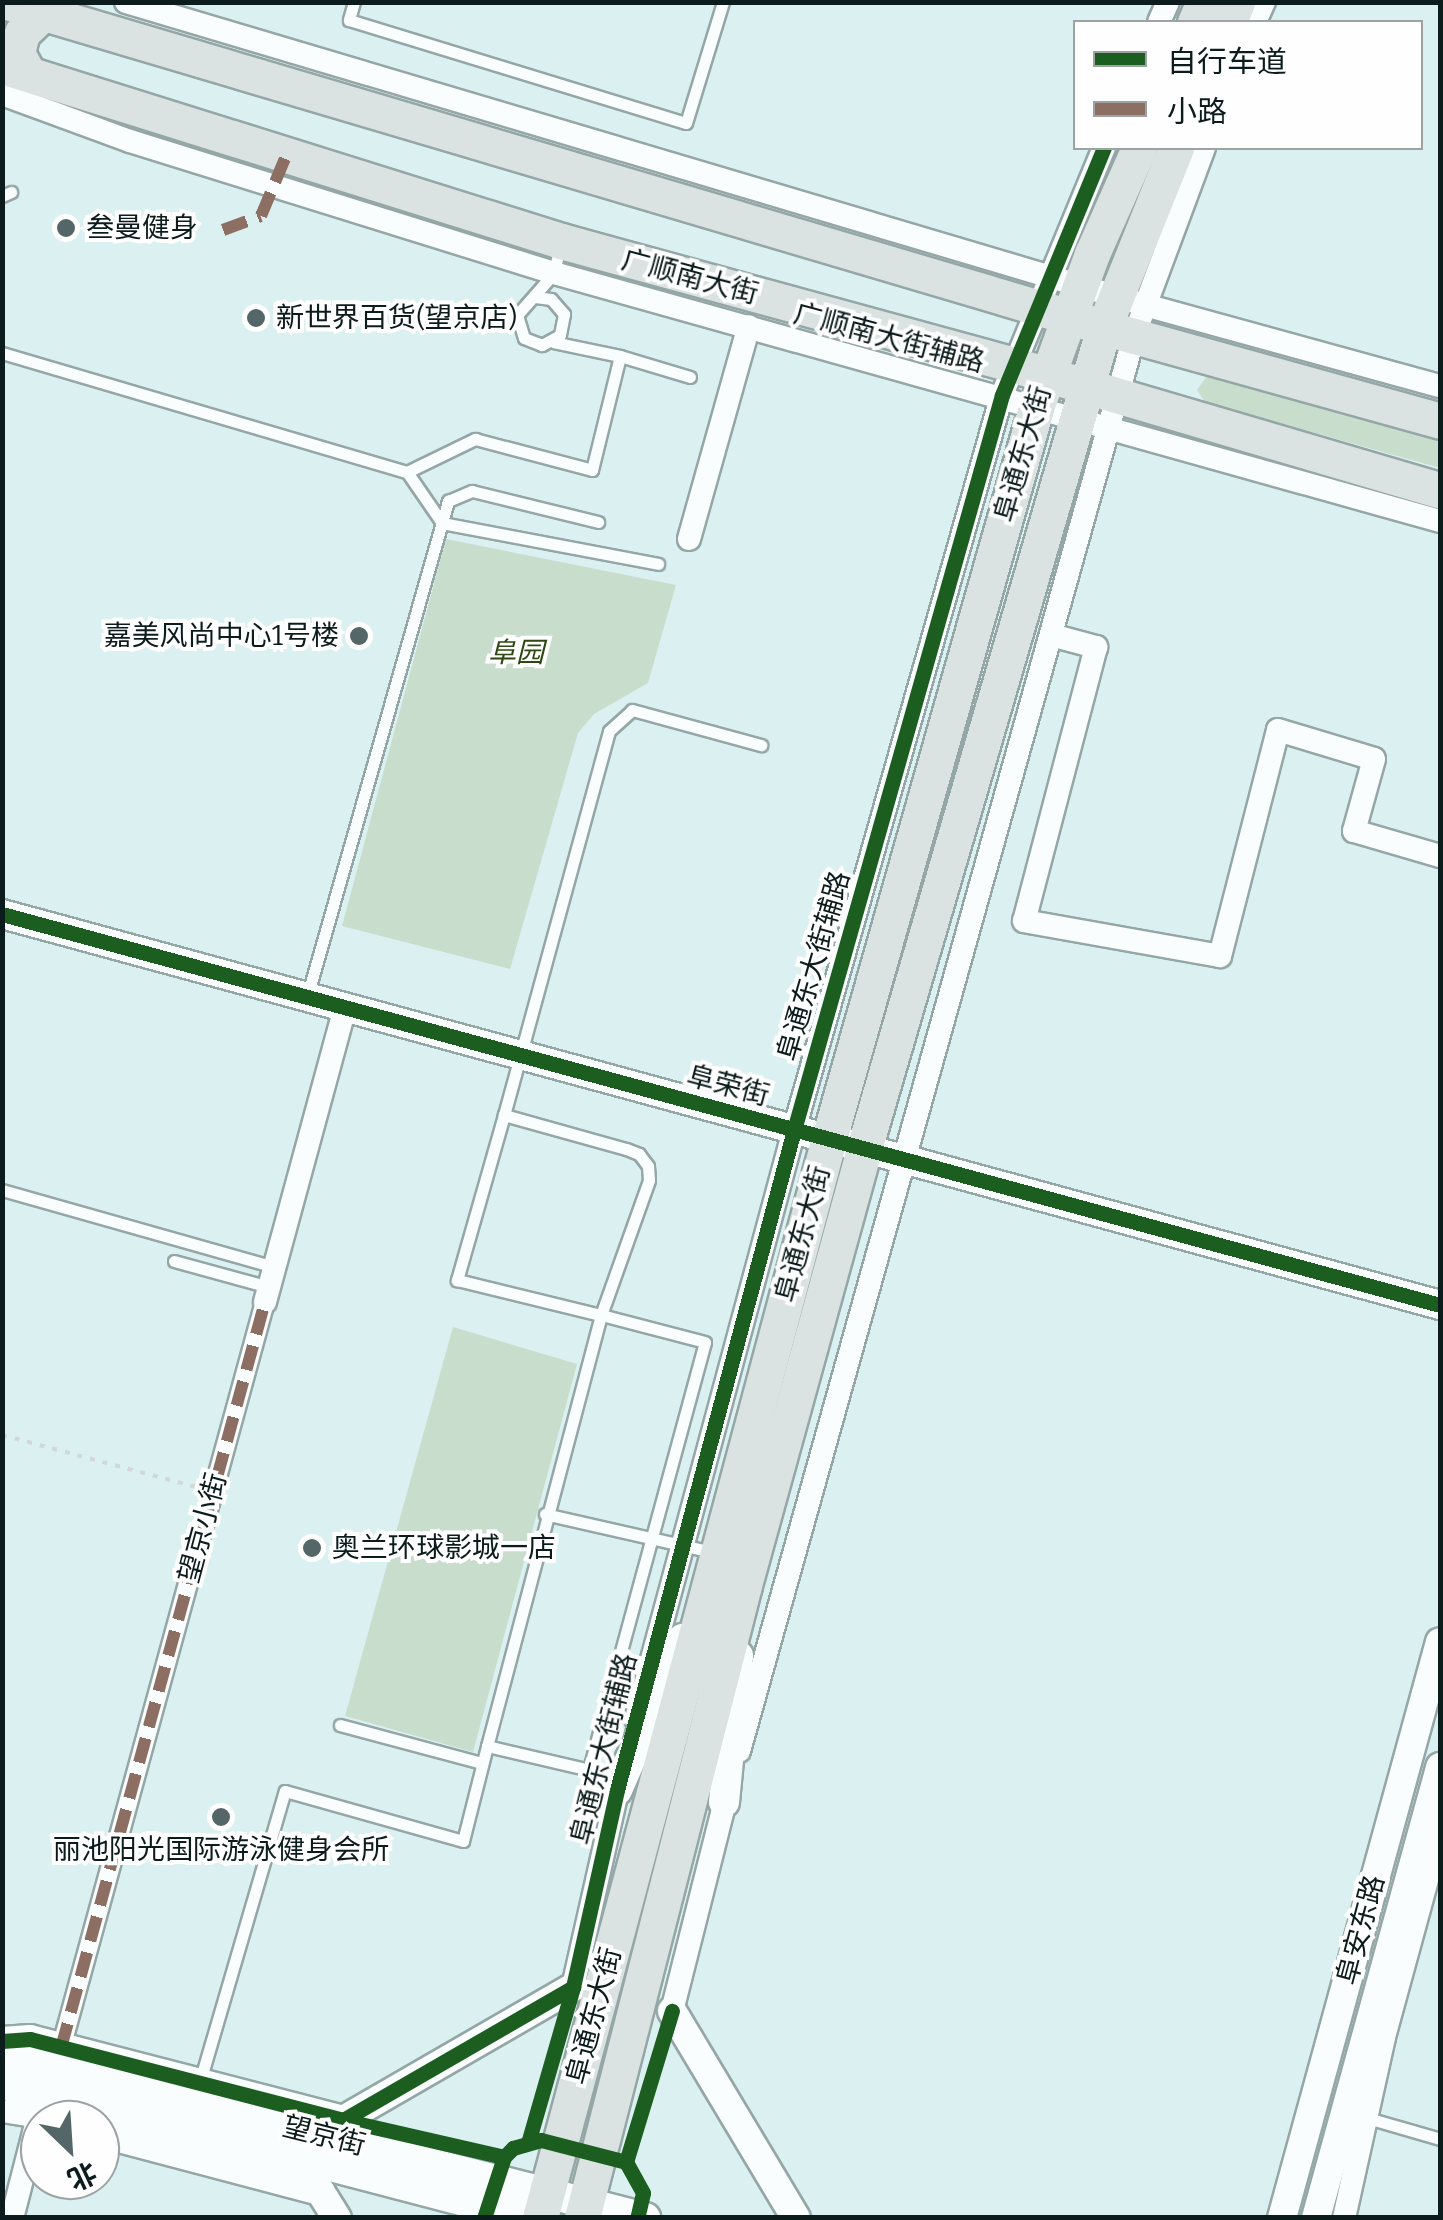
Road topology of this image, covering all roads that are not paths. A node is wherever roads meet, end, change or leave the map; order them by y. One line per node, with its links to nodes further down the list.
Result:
1 (7, 2): 5 (main road)
2 (354, 2): 3 (lane)
3 (724, 2)
4 (135, 4): 6 (lane); 13 (street)
5 (42, 14): 6 (main road); 7 (main road)
6 (130, 41): 13 (main road)
7 (11, 78): 12 (main road, 广顺南大街)
8 (1103, 150): 13 (street)
9 (1137, 150): 13 (main road, 阜通东大街)
10 (1175, 150): 16 (main road, 阜通东大街)
11 (1203, 150): 16 (street)
12 (557, 257): 14 (lane); 15 (lane); 17 (street, 广顺南大街辅路); 23 (main road, 广顺南大街)
13 (1058, 296): 16 (main road); 23 (main road, 阜通东大街)
14 (535, 297): 15 (lane); 18 (lane)
15 (558, 304): 18 (lane)
16 (1125, 316): 21 (main road); 24 (street); 25 (main road, 阜通东大街)
17 (749, 326): 23 (street, 广顺南大街辅路); 33 (street)
18 (553, 342): 20 (lane)
19 (2, 353): 28 (lane)
20 (620, 356): 22 (lane); 28 (lane)
21 (1225, 361): 26 (main road); 27 (main road)
22 (690, 378)
23 (1025, 386): 25 (main road, 广顺南大街); 43 (street, 阜通东大街辅路); 44 (main road, 阜通东大街)
24 (1440, 386)
25 (1099, 407): 27 (main road, 广顺南大街); 30 (street); 35 (street); 45 (main road, 阜通东大街)
26 (1440, 421)
27 (1212, 422): 29 (main road, 广顺南大街)
28 (407, 472): 32 (lane)
29 (1440, 490)
30 (1440, 520)
31 (598, 522): 32 (lane)
32 (442, 523): 34 (lane); 39 (lane)
33 (688, 539)
34 (658, 564)
35 (1051, 635): 37 (street); 46 (street)
36 (761, 745): 41 (lane)
37 (1440, 856)
38 (2, 914): 39 (street, 阜荣街)
39 (307, 997): 40 (street, 阜荣街)
40 (345, 1008): 41 (street, 阜荣街); 49 (street, 望京小街)
41 (523, 1056): 42 (lane); 43 (street, 阜荣街)
42 (504, 1115): 51 (lane); 51 (lane)
43 (794, 1130): 44 (street, 阜荣街); 54 (street, 阜通东大街辅路)
44 (829, 1139): 45 (street, 阜荣街); 54 (main road, 阜通东大街)
45 (864, 1149): 46 (street, 阜荣街); 55 (main road, 阜通东大街)
46 (904, 1160): 50 (street, 阜荣街); 63 (street)
47 (2, 1190): 49 (lane)
48 (174, 1261): 49 (lane)
49 (270, 1285): 69 (street, 望京小街)
50 (1440, 1305)
51 (601, 1315): 52 (lane); 53 (lane)
52 (545, 1514): 53 (lane); 58 (lane)
53 (652, 1538): 54 (lane); 61 (lane)
54 (703, 1560): 62 (main road); 62 (street, 阜通东大街辅路); 79 (main road, 阜通东大街)
55 (744, 1586): 63 (main road); 78 (main road, 阜通东大街)
56 (1440, 1642): 84 (street, 阜安东路)
57 (340, 1724): 59 (lane)
58 (487, 1746): 59 (lane); 61 (lane)
59 (482, 1763): 72 (lane)
60 (1440, 1767): 74 (street, 阜安东路)
61 (589, 1769): 62 (lane)
62 (619, 1784): 65 (street, 阜通东大街辅路)
63 (724, 1802): 66 (street)
64 (1440, 1832): 74 (street)
65 (573, 1988): 72 (street)
66 (672, 2011): 83 (street)
67 (2, 2030): 68 (street)
68 (16, 2040): 69 (street)
69 (61, 2048): 72 (street)
70 (2, 2054): 79 (main road, 望京街)
71 (2, 2080): 73 (street); 79 (main road)
72 (200, 2084)
73 (24, 2100)
74 (1357, 2115): 76 (lane); 85 (street, 阜安东路); 86 (street)
75 (120, 2138): 81 (street)
76 (1440, 2139)
77 (20, 2193): 80 (street)
78 (584, 2209): 79 (main road, 望京街); 82 (main road, 望京街)
79 (538, 2210)
80 (12, 2218)
81 (337, 2218)
82 (645, 2218)
83 (796, 2218)
84 (1282, 2218)
85 (1316, 2218)
86 (1344, 2218)

